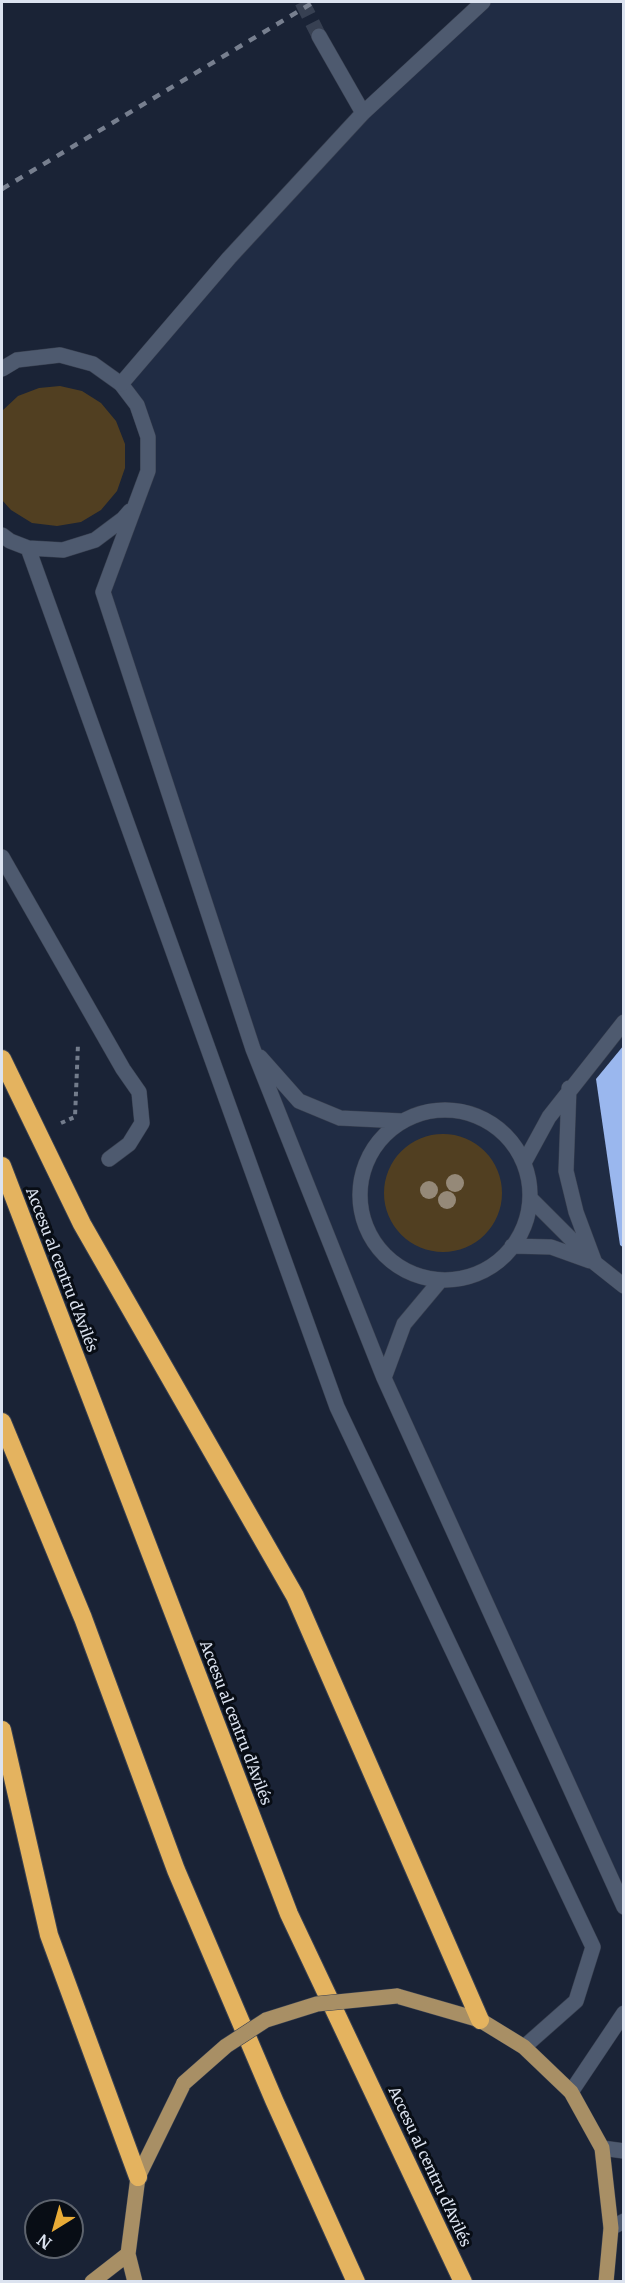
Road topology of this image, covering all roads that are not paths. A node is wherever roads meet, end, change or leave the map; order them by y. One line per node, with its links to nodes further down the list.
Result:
1 (483, 2): 3 (street)
2 (319, 36): 3 (street)
3 (363, 113): 5 (street)
4 (2, 369): 5 (street)
5 (121, 384): 6 (street)
6 (135, 503): 8 (street); 11 (street)
7 (2, 536): 8 (street)
8 (28, 548): 29 (street)
9 (2, 857): 15 (street)
10 (624, 1022): 13 (street)
11 (253, 1049): 14 (street); 23 (street)
12 (2, 1059): 28 (highway)
13 (569, 1088): 16 (street); 20 (street)
14 (402, 1121): 16 (street); 21 (street)
15 (108, 1159)
16 (525, 1161): 18 (street)
17 (2, 1166): 39 (highway, Accesu al centru d'Avilés)
18 (531, 1199): 19 (street); 20 (street)
19 (512, 1246): 20 (street); 21 (street)
20 (595, 1263): 22 (street)
21 (440, 1281): 23 (street)
22 (624, 1286)
23 (384, 1378): 26 (street)
24 (2, 1422): 38 (highway)
25 (2, 1730): 33 (highway)
26 (624, 1907)
27 (624, 2013): 30 (street)
28 (480, 2020): 29 (main road); 33 (main road, bridge)
29 (524, 2048): 30 (main road)
30 (571, 2092): 31 (main road)
31 (602, 2148): 32 (street); 34 (main road)
32 (624, 2151)
33 (138, 2177): 35 (main road)
34 (617, 2224): 40 (main road)
35 (128, 2254): 36 (main road); 37 (main road)
36 (92, 2282)
37 (135, 2282)
38 (356, 2282)
39 (463, 2282)
40 (606, 2282)

